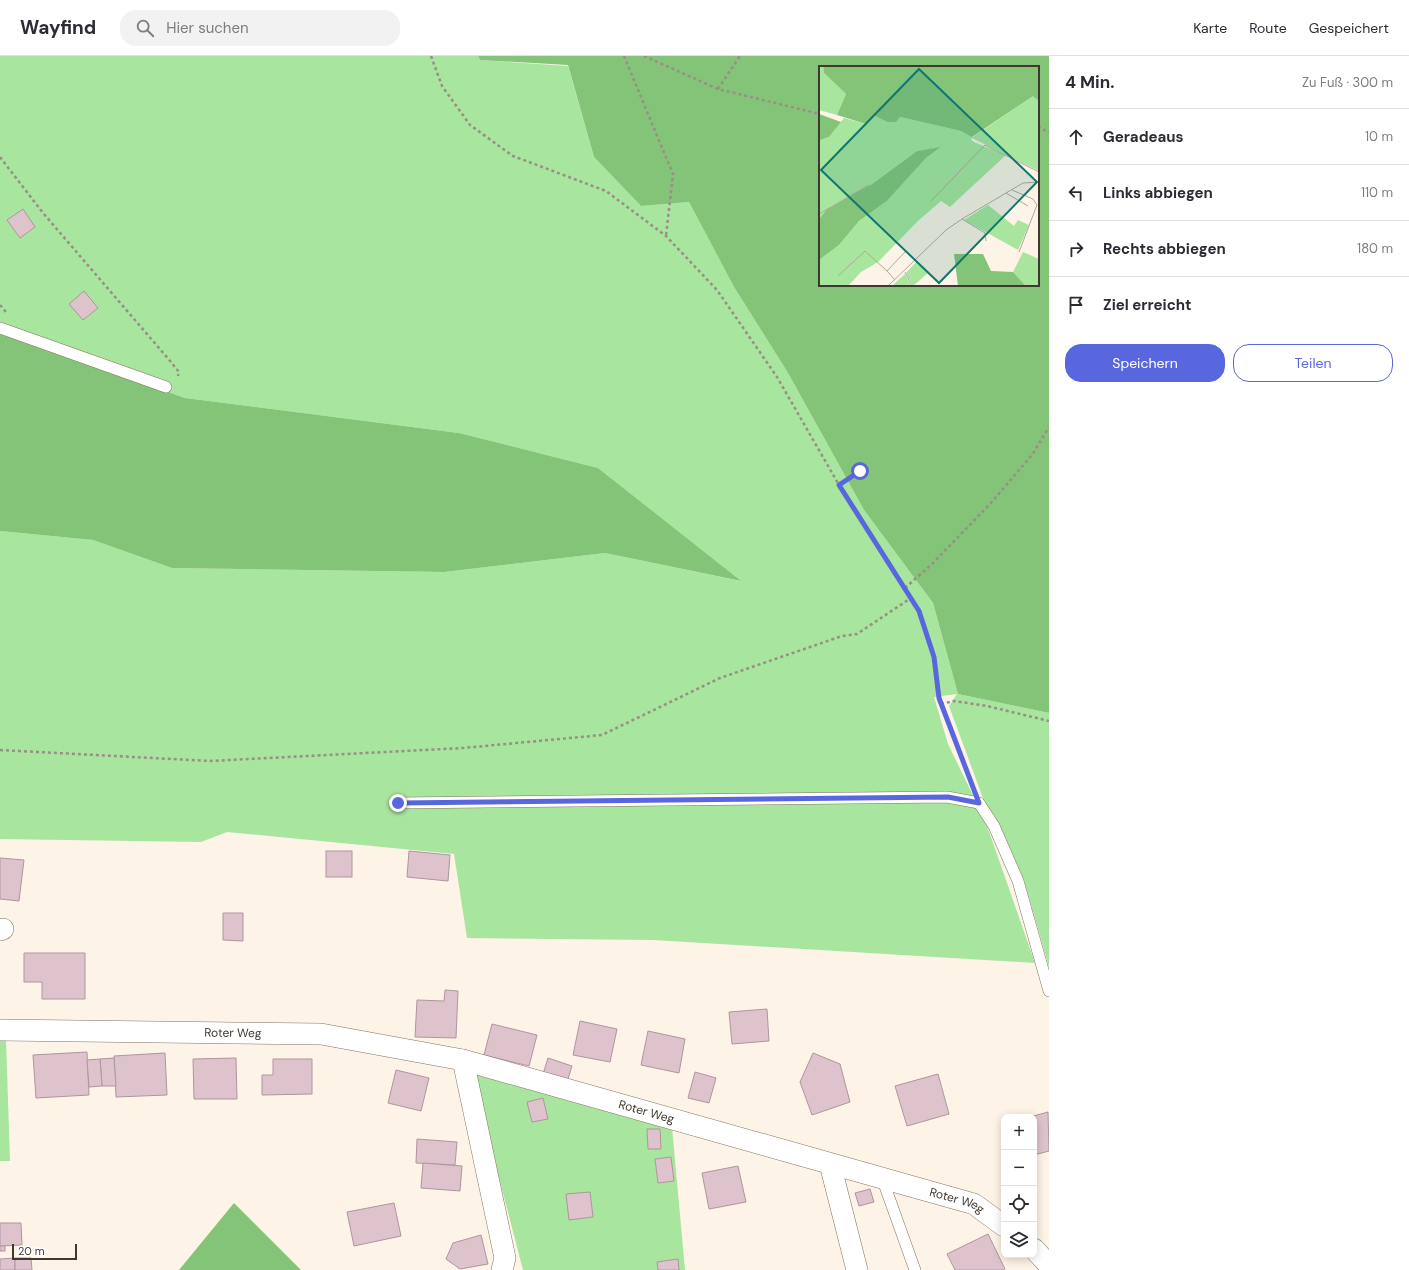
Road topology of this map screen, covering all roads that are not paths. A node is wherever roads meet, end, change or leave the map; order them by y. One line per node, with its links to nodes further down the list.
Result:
1 (0, 328): 2 (lane)
2 (166, 387)
3 (398, 803): 4 (lane)
4 (1049, 991)
5 (0, 1030): 6 (street, Roter Weg)
6 (463, 1060): 7 (street, Roter Weg); 12 (street)
7 (830, 1164): 8 (street, Roter Weg); 13 (street)
8 (882, 1178): 9 (street, Roter Weg); 14 (lane)
9 (1001, 1224)
10 (1037, 1252): 11 (street)
11 (1049, 1265)
12 (502, 1270)
13 (857, 1270)
14 (915, 1270)

